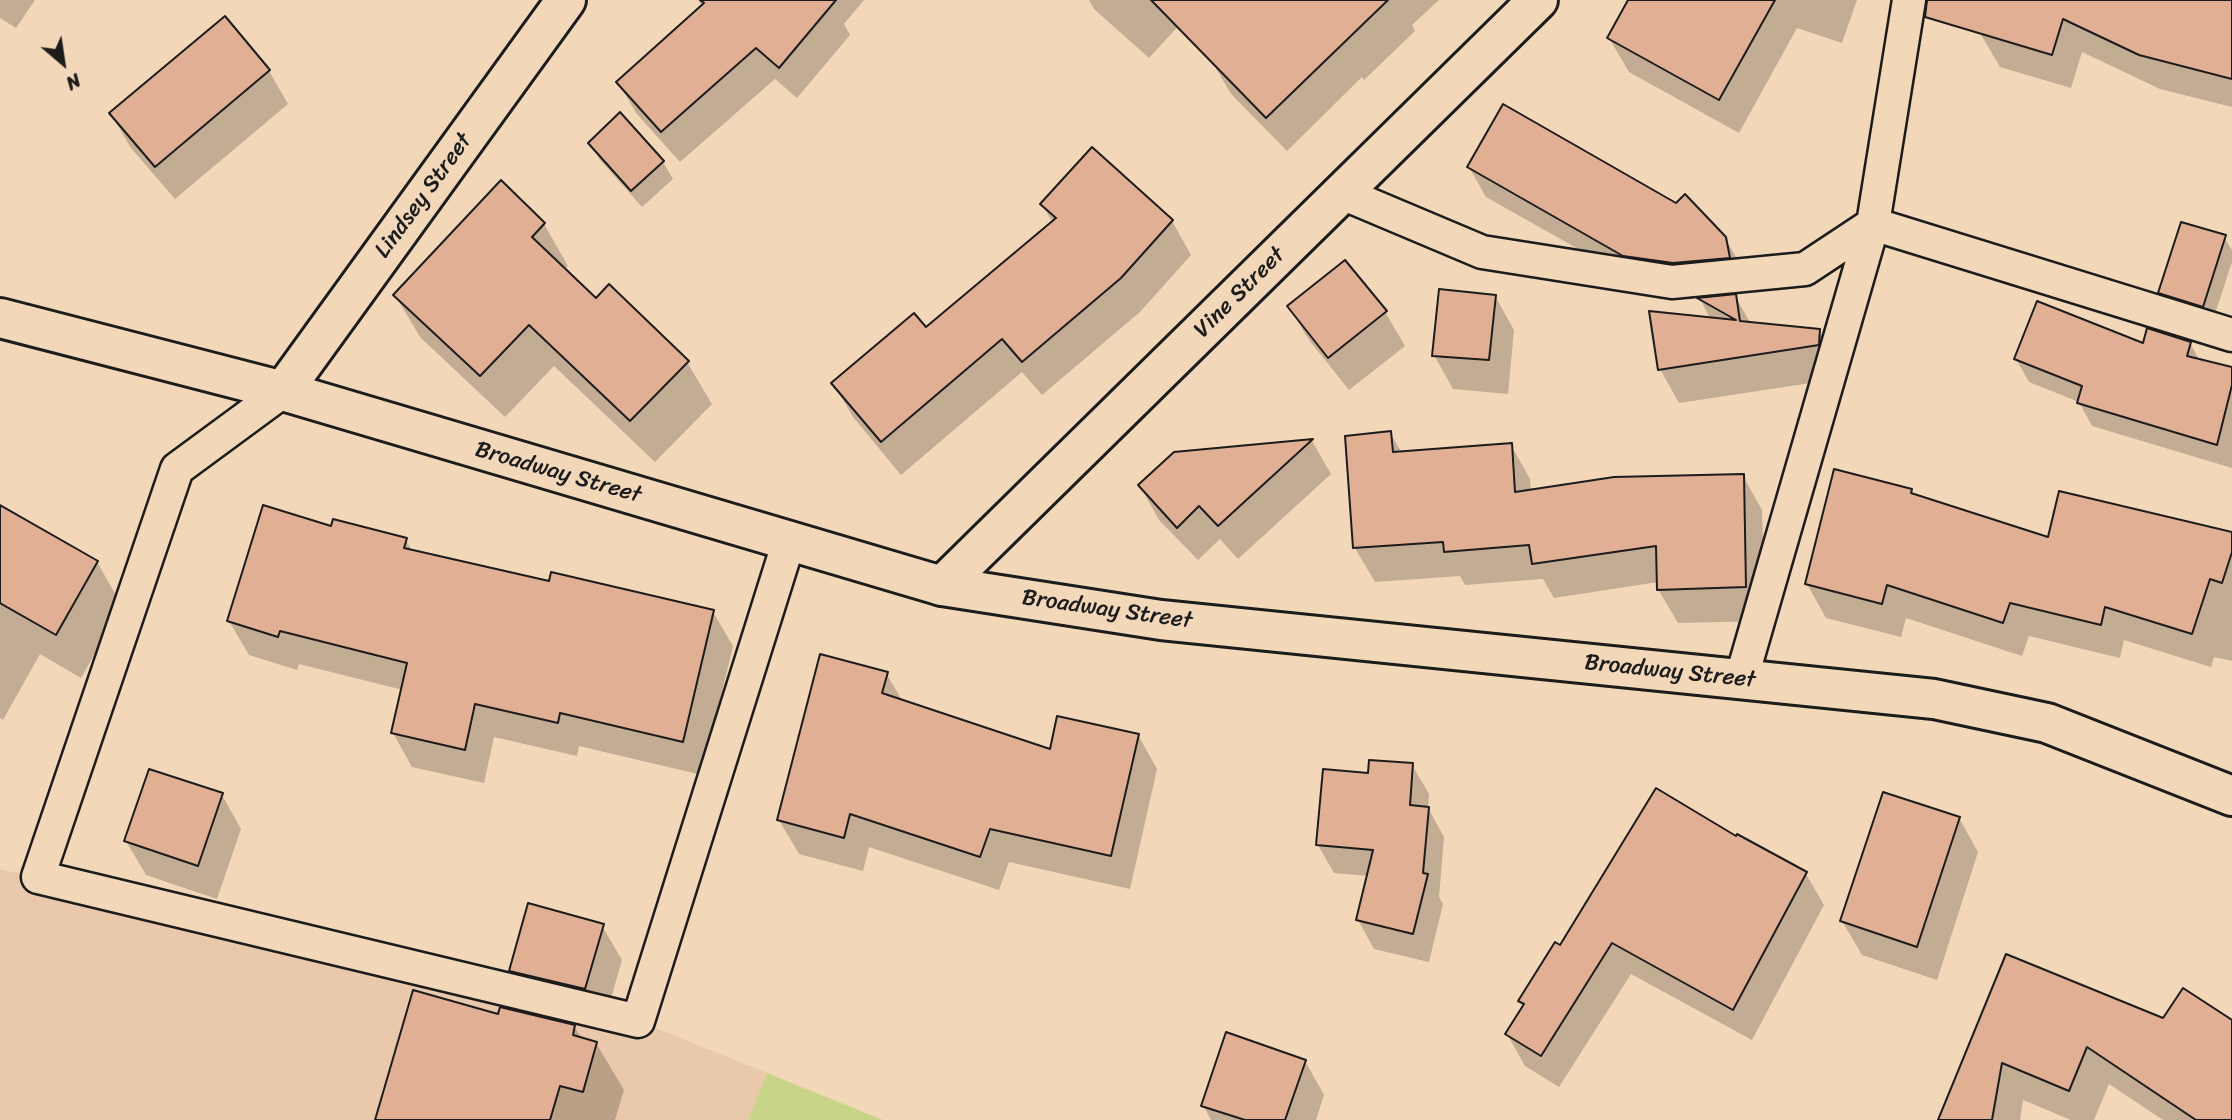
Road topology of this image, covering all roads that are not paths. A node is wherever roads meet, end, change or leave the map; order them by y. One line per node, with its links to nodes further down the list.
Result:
1 (566, 0): 8 (main road, Lindsey Street)
2 (1538, 0): 4 (main road, Vine Street)
3 (1909, 0): 5 (lane)
4 (1342, 193): 5 (lane); 10 (main road, Vine Street)
5 (1873, 224): 7 (lane); 11 (lane)
6 (0, 318): 8 (main road, Broadway Street)
7 (2232, 335)
8 (283, 391): 9 (main road, Broadway Street); 9 (lane)
9 (789, 541): 10 (main road, Broadway Street)
10 (942, 586): 11 (main road, Broadway Street)
11 (1741, 680): 12 (main road, Broadway Street)
12 (2232, 796)

